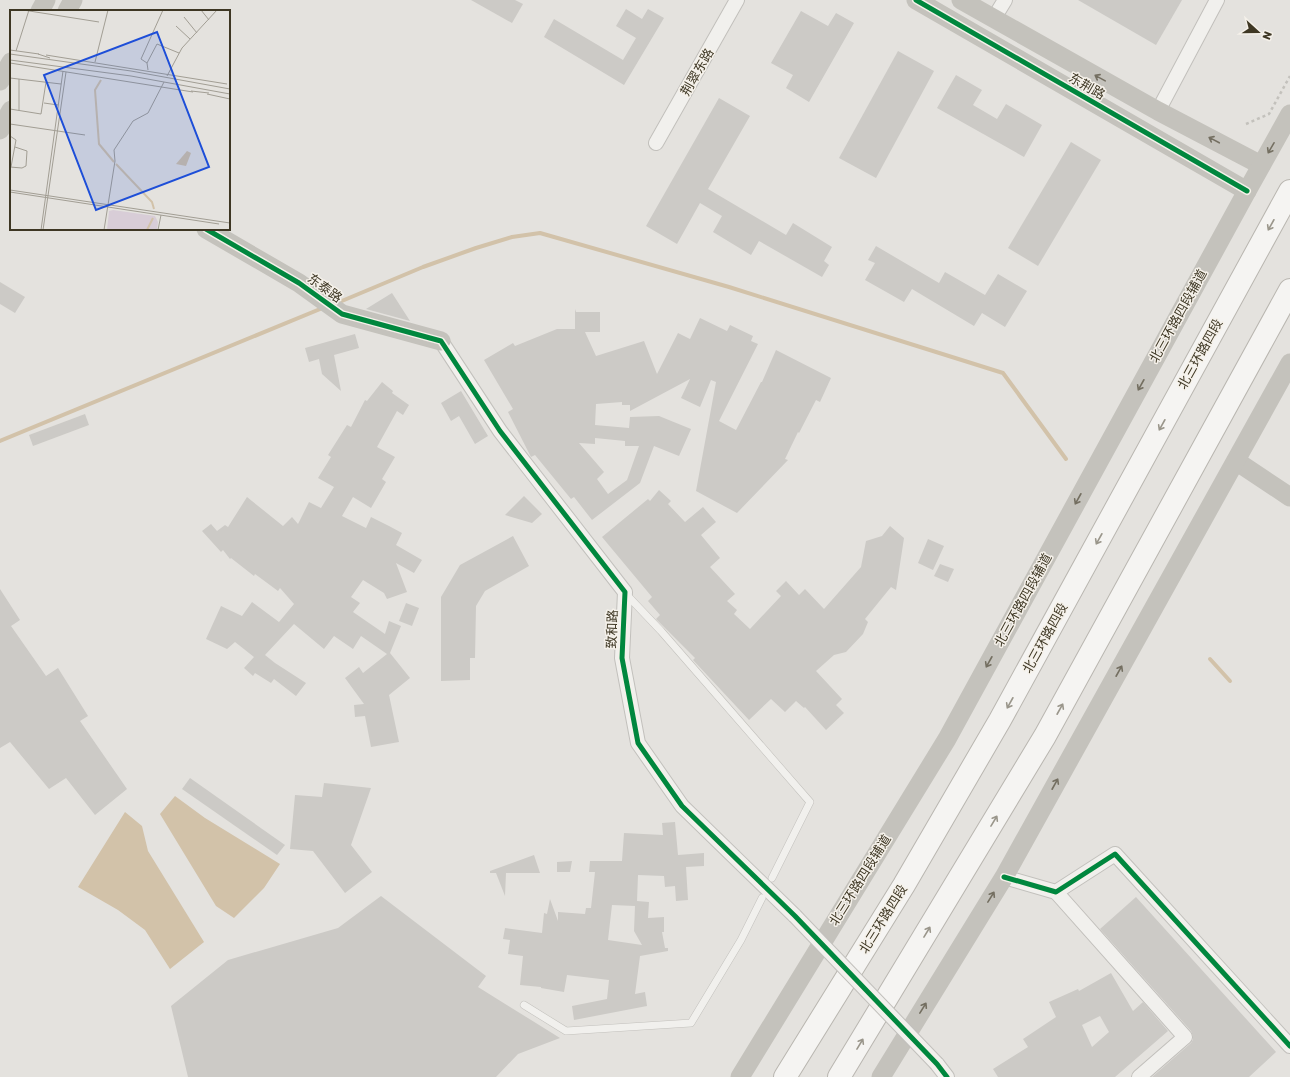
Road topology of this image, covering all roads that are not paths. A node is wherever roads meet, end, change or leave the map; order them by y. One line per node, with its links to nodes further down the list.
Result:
1 (46, 0): 8 (main road)
2 (73, 0): 9 (main road)
3 (737, 0): 15 (street, 荆翠东路)
4 (916, 0): 17 (main road, 东荆路)
5 (961, 0): 10 (main road, 东荆路)
6 (1005, 0): 10 (street)
7 (1217, 0): 13 (street)
8 (41, 10)
9 (68, 10)
10 (994, 18): 13 (main road, 东荆路, one-way to 10)
11 (10, 64): 12 (main road)
12 (0, 81)
13 (1158, 111): 16 (main road, 东荆路, one-way to 13)
14 (1290, 114): 16 (main road, 北三环路四段辅道, one-way to 16)
15 (656, 143)
16 (1261, 165): 17 (main road, 北三环路四段辅道)
17 (1247, 191): 32 (main road, 北三环路四段辅道, one-way to 32)
18 (1290, 191): 33 (highway, 北三环路四段, one-way to 33)
19 (208, 230): 21 (main road, 东泰路)
20 (1290, 290): 34 (highway, one-way to 20)
21 (441, 341): 25 (street, 致和路)
22 (1290, 363): 23 (main road)
23 (1236, 460): 24 (main road); 26 (main road, one-way to 23)
24 (1290, 497)
25 (625, 592): 27 (lane); 36 (street, 致和路, bridge)
26 (1004, 877): 28 (street); 35 (main road, one-way to 26)
27 (772, 878)
28 (1056, 892): 31 (street); 37 (street)
29 (762, 898): 30 (lane)
30 (524, 1005)
31 (1290, 1046)
32 (740, 1077)
33 (785, 1077)
34 (839, 1077)
35 (881, 1077)
36 (946, 1077)
37 (1139, 1077)

